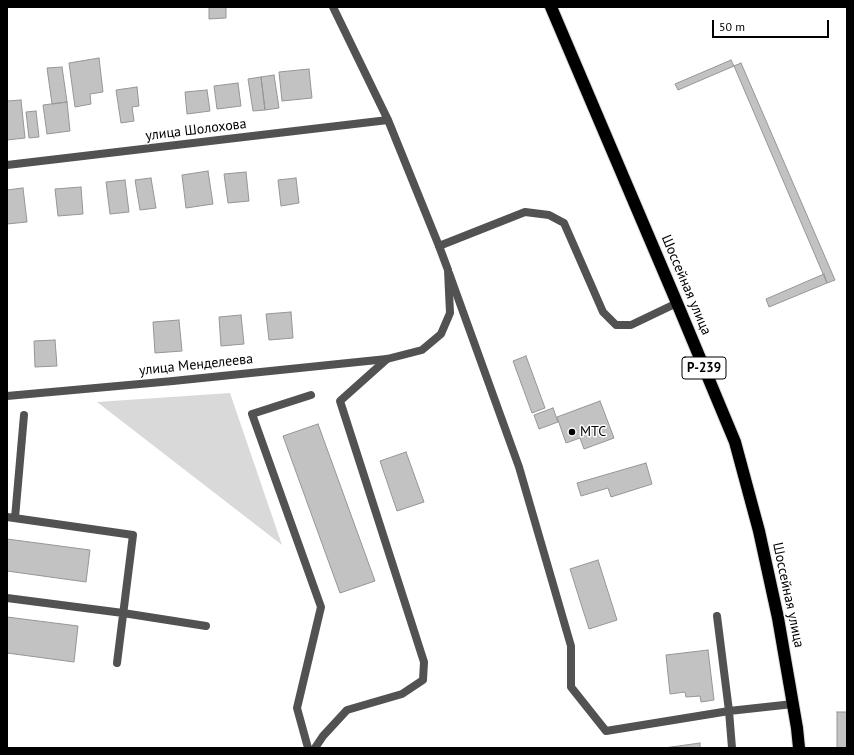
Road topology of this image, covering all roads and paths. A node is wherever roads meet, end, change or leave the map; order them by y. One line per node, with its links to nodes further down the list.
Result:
1 (334, 7): 3 (street)
2 (551, 7): 7 (highway, Шоссейная улица / Р-239)
3 (388, 120): 4 (street, улица Шолохова); 5 (street)
4 (7, 165)
5 (439, 246): 6 (street); 7 (street)
6 (448, 270): 8 (street, улица Менделеева); 19 (street)
7 (677, 304): 18 (highway, Шоссейная улица / Р-239)
8 (387, 359): 10 (street, улица Менделеева); 21 (street)
9 (311, 395): 20 (street)
10 (7, 396)
11 (24, 415): 12 (street)
12 (11, 518): 14 (street)
13 (7, 598): 14 (street)
14 (123, 613): 16 (street); 17 (street)
15 (717, 616): 19 (street)
16 (206, 626)
17 (117, 663)
18 (793, 704): 19 (street); 23 (highway, Шоссейная улица / Р-239)
19 (729, 711): 22 (street)
20 (308, 748)
21 (315, 748)
22 (732, 748)
23 (799, 748)

